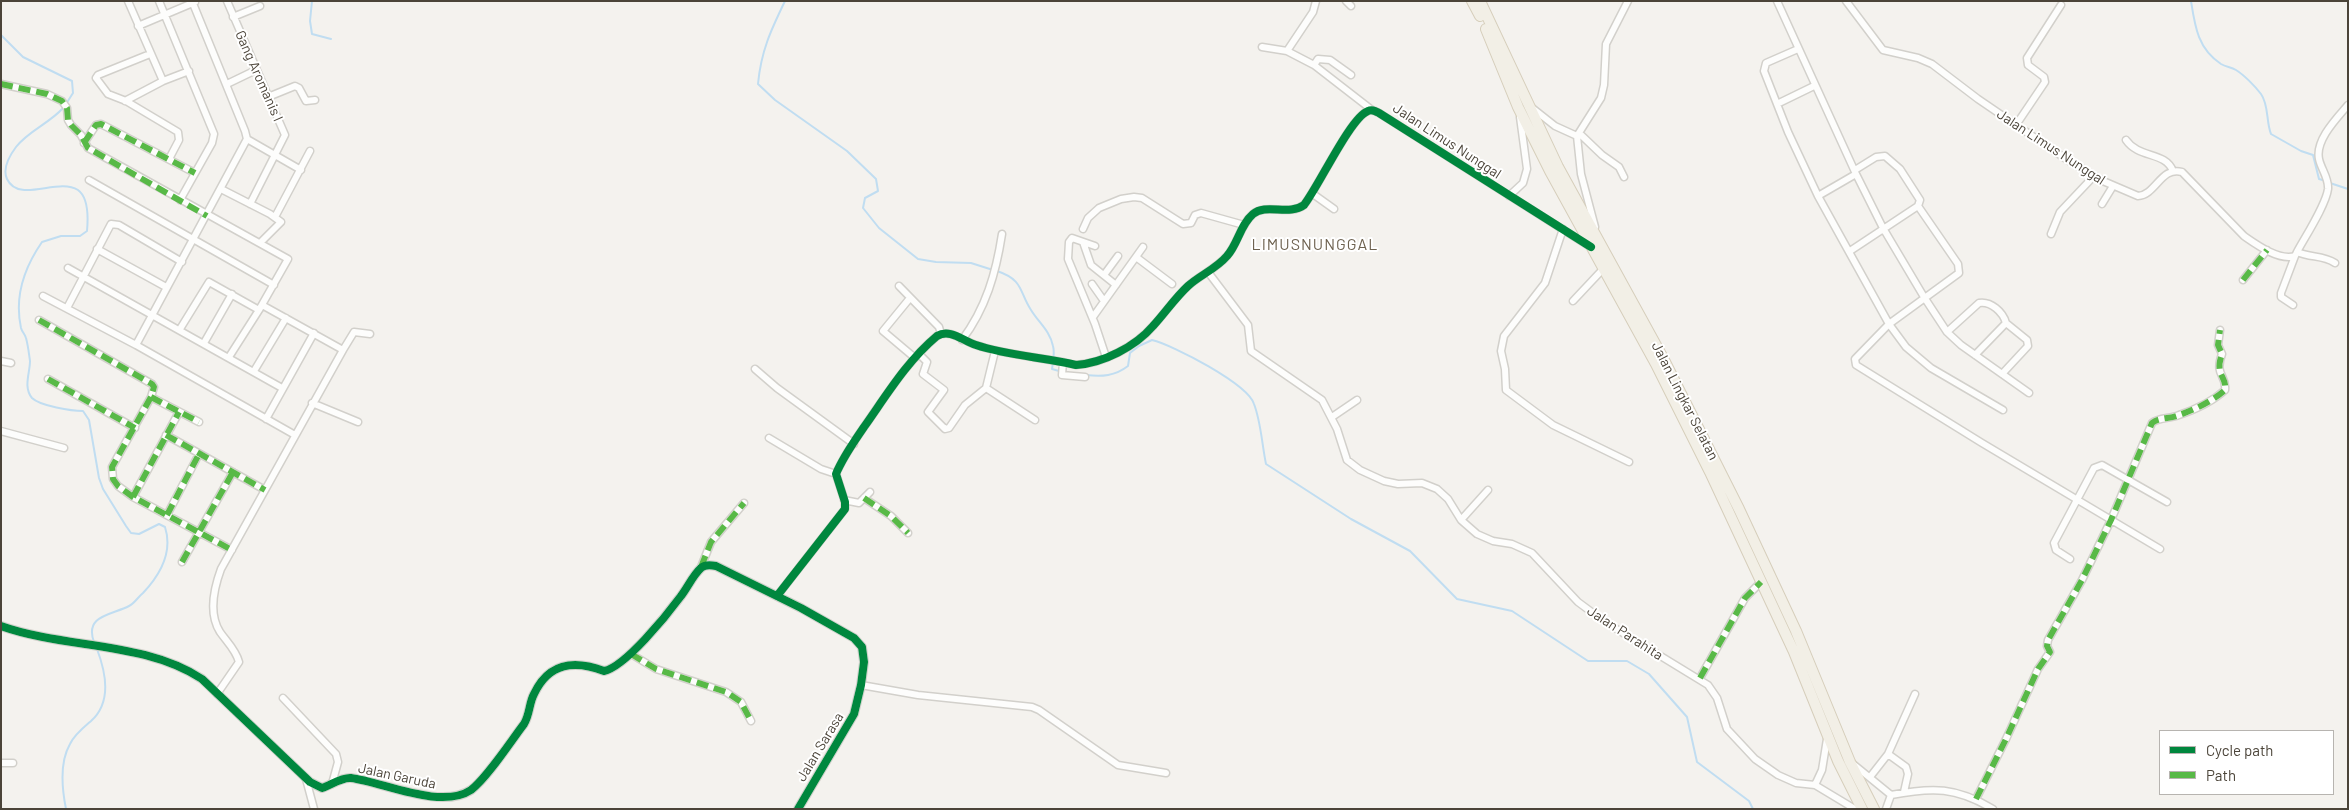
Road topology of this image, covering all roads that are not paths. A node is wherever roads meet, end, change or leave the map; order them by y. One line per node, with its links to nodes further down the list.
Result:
1 (128, 1): 15 (street)
2 (159, 1): 13 (street)
3 (227, 1): 14 (street, Gang Aromanis I)
4 (1316, 1): 18 (street)
5 (1472, 1): 33 (main road, Jalan Lingkar Selatan)
6 (1480, 1): 33 (main road, Jalan Lingkar Selatan)
7 (1628, 1): 36 (street)
8 (1777, 1): 17 (street)
9 (1846, 1): 35 (street, Jalan Limus Nunggal)
10 (194, 2): 13 (street); 26 (street)
11 (2061, 5): 35 (street)
12 (260, 6): 14 (street)
13 (165, 15): 15 (street); 22 (street)
14 (233, 17): 21 (street, Gang Aromanis I)
15 (138, 26): 19 (street)
16 (1262, 47): 18 (street)
17 (1798, 49): 27 (street); 31 (street)
18 (1287, 51): 20 (street)
19 (150, 54): 24 (street); 30 (street)
20 (1314, 65): 23 (street); 34 (street)
21 (256, 70): 26 (street); 28 (street, Gang Aromanis I)
22 (189, 71): 24 (street); 46 (street)
23 (1351, 75)
24 (163, 81): 30 (street)
25 (1, 84): 39 (street)
26 (227, 84): 37 (street)
27 (1814, 86): 31 (street); 45 (street)
28 (268, 97): 29 (street); 41 (street, Gang Aromanis I)
29 (315, 100)
30 (124, 101): 42 (street)
31 (1777, 104): 54 (street)
32 (2348, 105): 77 (street)
33 (1523, 106): 36 (street); 53 (street); 71 (main road, Jalan Lingkar Selatan)
34 (1372, 110): 52 (street, Jalan Limus Nunggal); 53 (street, Jalan Limus Nunggal)
35 (2016, 125): 47 (street, Jalan Limus Nunggal)
36 (1578, 134): 48 (street); 71 (street)
37 (247, 139): 41 (street); 51 (street)
38 (2126, 140): 44 (street)
39 (84, 143): 42 (street); 55 (street)
40 (310, 151): 43 (street)
41 (276, 156): 43 (street); 56 (street, Gang Aromanis I)
42 (169, 159): 46 (street)
43 (301, 170): 61 (street)
44 (2173, 171): 50 (street, Jalan Limus Nunggal); 75 (street)
45 (1855, 172): 54 (street); 58 (street); 63 (street)
46 (195, 173): 55 (street)
47 (2094, 176): 50 (street, Jalan Limus Nunggal); 67 (street)
48 (1624, 177)
49 (89, 180): 68 (street)
50 (2113, 186): 57 (street)
51 (221, 189): 56 (street); 60 (street)
52 (1313, 194): 59 (street); 62 (street, Jalan Limus Nunggal)
53 (1509, 196): 65 (street, Jalan Limus Nunggal)
54 (1818, 196): 76 (street)
55 (180, 200): 60 (street)
56 (250, 204): 61 (street)
57 (2102, 204)
58 (1918, 206): 63 (street); 96 (street)
59 (1334, 209)
60 (207, 216): 68 (street); 70 (street)
61 (275, 217): 70 (street)
62 (1244, 225): 64 (street); 84 (street, Jalan Limus Nunggal)
63 (1883, 228): 76 (street); 96 (street)
64 (1083, 229)
65 (1563, 229): 71 (street, Jalan Limus Nunggal); 153 (street)
66 (1002, 234): 115 (street)
67 (2052, 234)
68 (194, 240): 80 (street); 90 (street)
69 (1083, 242): 72 (street); 85 (street); 104 (street)
70 (260, 243): 90 (street)
71 (1595, 245): 83 (main road, Jalan Lingkar Selatan); 154 (main road, Jalan Lingkar Selatan)
72 (1095, 246)
73 (1143, 247): 79 (street)
74 (97, 249): 80 (street); 86 (street); 93 (street)
75 (2268, 250): 77 (street); 87 (street)
76 (1850, 251): 108 (street)
77 (2296, 254): 81 (street); 100 (street)
78 (1118, 256): 85 (street)
79 (1136, 257): 89 (street); 91 (street)
80 (182, 262): 93 (street)
81 (2335, 262)
82 (68, 268): 86 (street)
83 (1604, 268): 99 (street); 154 (main road, Jalan Lingkar Selatan)
84 (1208, 272): 123 (street, Jalan Limus Nunggal); 140 (street, Jalan Parahita)
85 (1104, 275): 91 (street)
86 (82, 277): 101 (street); 103 (street)
87 (2243, 280)
88 (1092, 284): 98 (street)
89 (1172, 284)
90 (274, 285): 102 (street)
91 (1116, 285): 98 (street)
92 (899, 286): 97 (street)
93 (166, 287): 103 (street)
94 (232, 294): 102 (street); 109 (street); 116 (street)
95 (43, 296): 101 (street)
96 (1924, 297): 108 (street); 111 (street)
97 (910, 298): 114 (street); 121 (street)
98 (1104, 301): 104 (street)
99 (1573, 302)
100 (2293, 305)
101 (67, 308): 117 (street)
102 (261, 308): 105 (street); 122 (street)
103 (152, 314): 109 (street); 117 (street)
104 (1093, 317): 123 (street)
105 (286, 318): 112 (street); 128 (street)
106 (39, 320): 135 (street)
107 (2006, 323): 111 (street); 120 (street); 129 (street)
108 (1888, 324): 138 (street); 163 (street)
109 (180, 330): 116 (street)
110 (2220, 330): 157 (street)
111 (1947, 332): 120 (street)
112 (314, 333): 118 (street); 132 (street)
113 (370, 334): 118 (street)
114 (941, 334): 115 (street, Jalan Limus Nunggal); 121 (street)
115 (962, 340): 119 (street, Jalan Limus Nunggal)
116 (204, 343): 122 (street)
117 (136, 345): 141 (street)
118 (343, 350): 137 (street)
119 (995, 351): 126 (street, Jalan Limus Nunggal); 133 (street)
120 (1975, 355): 129 (street)
121 (917, 356): 133 (street); 150 (street)
122 (229, 357): 128 (street)
123 (1106, 357): 126 (street, Jalan Limus Nunggal)
124 (1, 361): 125 (street)
125 (11, 363)
126 (1063, 363): 130 (street)
127 (755, 369): 150 (street)
128 (254, 371): 132 (street)
129 (2002, 374): 134 (street)
130 (1085, 376)
131 (48, 379): 145 (street)
132 (282, 388): 141 (street)
133 (986, 388): 142 (street)
134 (2029, 394)
135 (151, 398): 139 (street); 145 (street)
136 (1357, 400): 140 (street)
137 (312, 403): 144 (street); 147 (street)
138 (2002, 410)
139 (179, 412): 143 (street); 148 (street)
140 (1332, 417): 168 (street, Jalan Parahita)
141 (266, 419): 147 (street)
142 (1035, 420)
143 (199, 422)
144 (358, 422)
145 (135, 428): 161 (street)
146 (1, 431): 151 (street)
147 (295, 435): 158 (street)
148 (166, 436): 152 (street); 161 (street)
149 (769, 438): 156 (street)
150 (854, 444): 156 (street)
151 (64, 448)
152 (199, 454): 155 (street); 167 (street)
153 (1629, 462)
154 (1714, 470): 177 (main road, Jalan Lingkar Selatan); 189 (main road, Jalan Lingkar Selatan)
155 (233, 472): 158 (street); 170 (street)
156 (836, 474): 164 (street)
157 (2127, 479): 163 (street); 165 (street); 169 (street)
158 (265, 490): 173 (street)
159 (1488, 490): 168 (street)
160 (870, 492): 162 (street)
161 (133, 497): 167 (street)
162 (864, 498): 164 (street); 171 (street)
163 (2076, 499): 169 (street); 174 (street)
164 (844, 500): 178 (street)
165 (2167, 502)
166 (744, 503): 176 (street)
167 (166, 515): 170 (street)
168 (1461, 520): 181 (street, Jalan Parahita)
169 (2111, 520): 172 (street); 199 (street)
170 (198, 532): 173 (street); 175 (street)
171 (908, 533)
172 (2160, 549)
173 (232, 550): 183 (street)
174 (2070, 559)
175 (182, 562)
176 (701, 568): 178 (street); 180 (street, Jalan Garuda)
177 (1761, 582): 181 (street); 187 (main road, Jalan Lingkar Selatan)
178 (777, 596): 182 (street, Jalan Sarasa)
179 (1, 626): 183 (street, Jalan Garuda)
180 (630, 654): 186 (street); 195 (street, Jalan Garuda)
181 (1700, 678): 196 (street, Jalan Parahita)
182 (861, 685): 192 (street); 201 (street, Jalan Sarasa)
183 (217, 694): 194 (street, Jalan Garuda)
184 (1915, 694): 188 (street)
185 (283, 698): 195 (street)
186 (751, 721)
187 (1828, 736): 196 (street); 203 (main road, Jalan Lingkar Selatan)
188 (1888, 754): 193 (street); 197 (street)
189 (1850, 762): 193 (street); 204 (main road, Jalan Lingkar Selatan)
190 (1, 763): 191 (street)
191 (13, 763)
192 (1166, 773)
193 (1870, 777): 198 (street)
194 (306, 778): 195 (street, Jalan Garuda); 200 (street)
195 (332, 784)
196 (1815, 785): 202 (street, Jalan Parahita)
197 (1904, 792): 198 (street); 199 (street)
198 (1891, 795): 205 (street)
199 (1976, 799): 206 (street)
200 (314, 809)
201 (798, 809)
202 (1855, 809)
203 (1862, 809)
204 (1874, 809)
205 (1886, 809)
206 (1993, 809)

